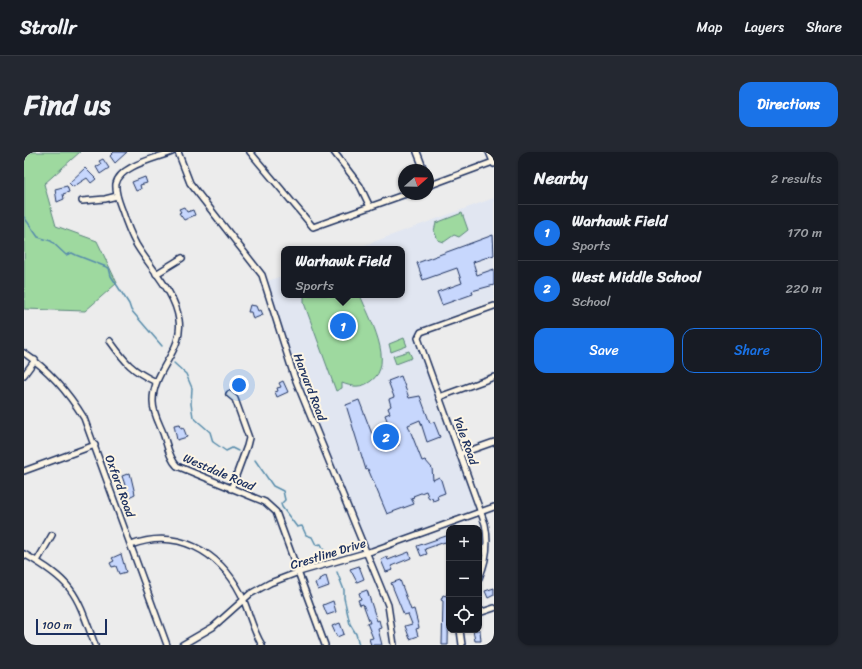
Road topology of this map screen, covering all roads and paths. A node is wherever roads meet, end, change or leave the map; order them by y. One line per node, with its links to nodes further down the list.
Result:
1 (172, 152): 10 (street, Westdale Road)
2 (178, 152): 34 (street, Harvard Road)
3 (250, 152): 13 (street)
4 (334, 152): 13 (street)
5 (417, 152): 8 (street)
6 (490, 152): 7 (street)
7 (494, 163): 9 (street)
8 (422, 164)
9 (434, 182)
10 (117, 196): 12 (street); 15 (street, Westdale Road)
11 (398, 197): 13 (street)
12 (82, 201)
13 (370, 207)
14 (182, 258): 15 (street)
15 (156, 274): 22 (street, Westdale Road)
16 (494, 306): 24 (street, Yale Road)
17 (110, 341): 22 (street)
18 (24, 352): 19 (street, Oxford Road)
19 (35, 360): 20 (street); 26 (street, Oxford Road)
20 (24, 375)
21 (494, 377): 24 (street)
22 (156, 382): 29 (street, Westdale Road)
23 (229, 394): 29 (street)
24 (439, 397): 27 (street, Yale Road)
25 (494, 442): 27 (street)
26 (95, 446): 28 (street); 33 (street, Oxford Road)
27 (460, 454): 31 (street, Yale Road)
28 (24, 471)
29 (231, 489): 38 (street, Westdale Road)
30 (494, 507): 31 (street, Crestline Drive)
31 (481, 511): 34 (street, Crestline Drive); 37 (street, Yale Road)
32 (52, 535): 36 (street)
33 (131, 545): 39 (street); 44 (street, Oxford Road)
34 (367, 553): 38 (street, Crestline Drive); 48 (street, Harvard Road)
35 (24, 554): 36 (street)
36 (37, 561): 43 (street)
37 (482, 570)
38 (299, 572): 39 (street, Crestline Drive); 47 (street, Westdale Road)
39 (243, 600): 45 (street, Crestline Drive); 46 (street)
40 (494, 608): 41 (street)
41 (482, 613)
42 (460, 633): 49 (street)
43 (94, 645)
44 (167, 645)
45 (182, 645)
46 (262, 645)
47 (325, 645)
48 (394, 645)
49 (462, 645)

